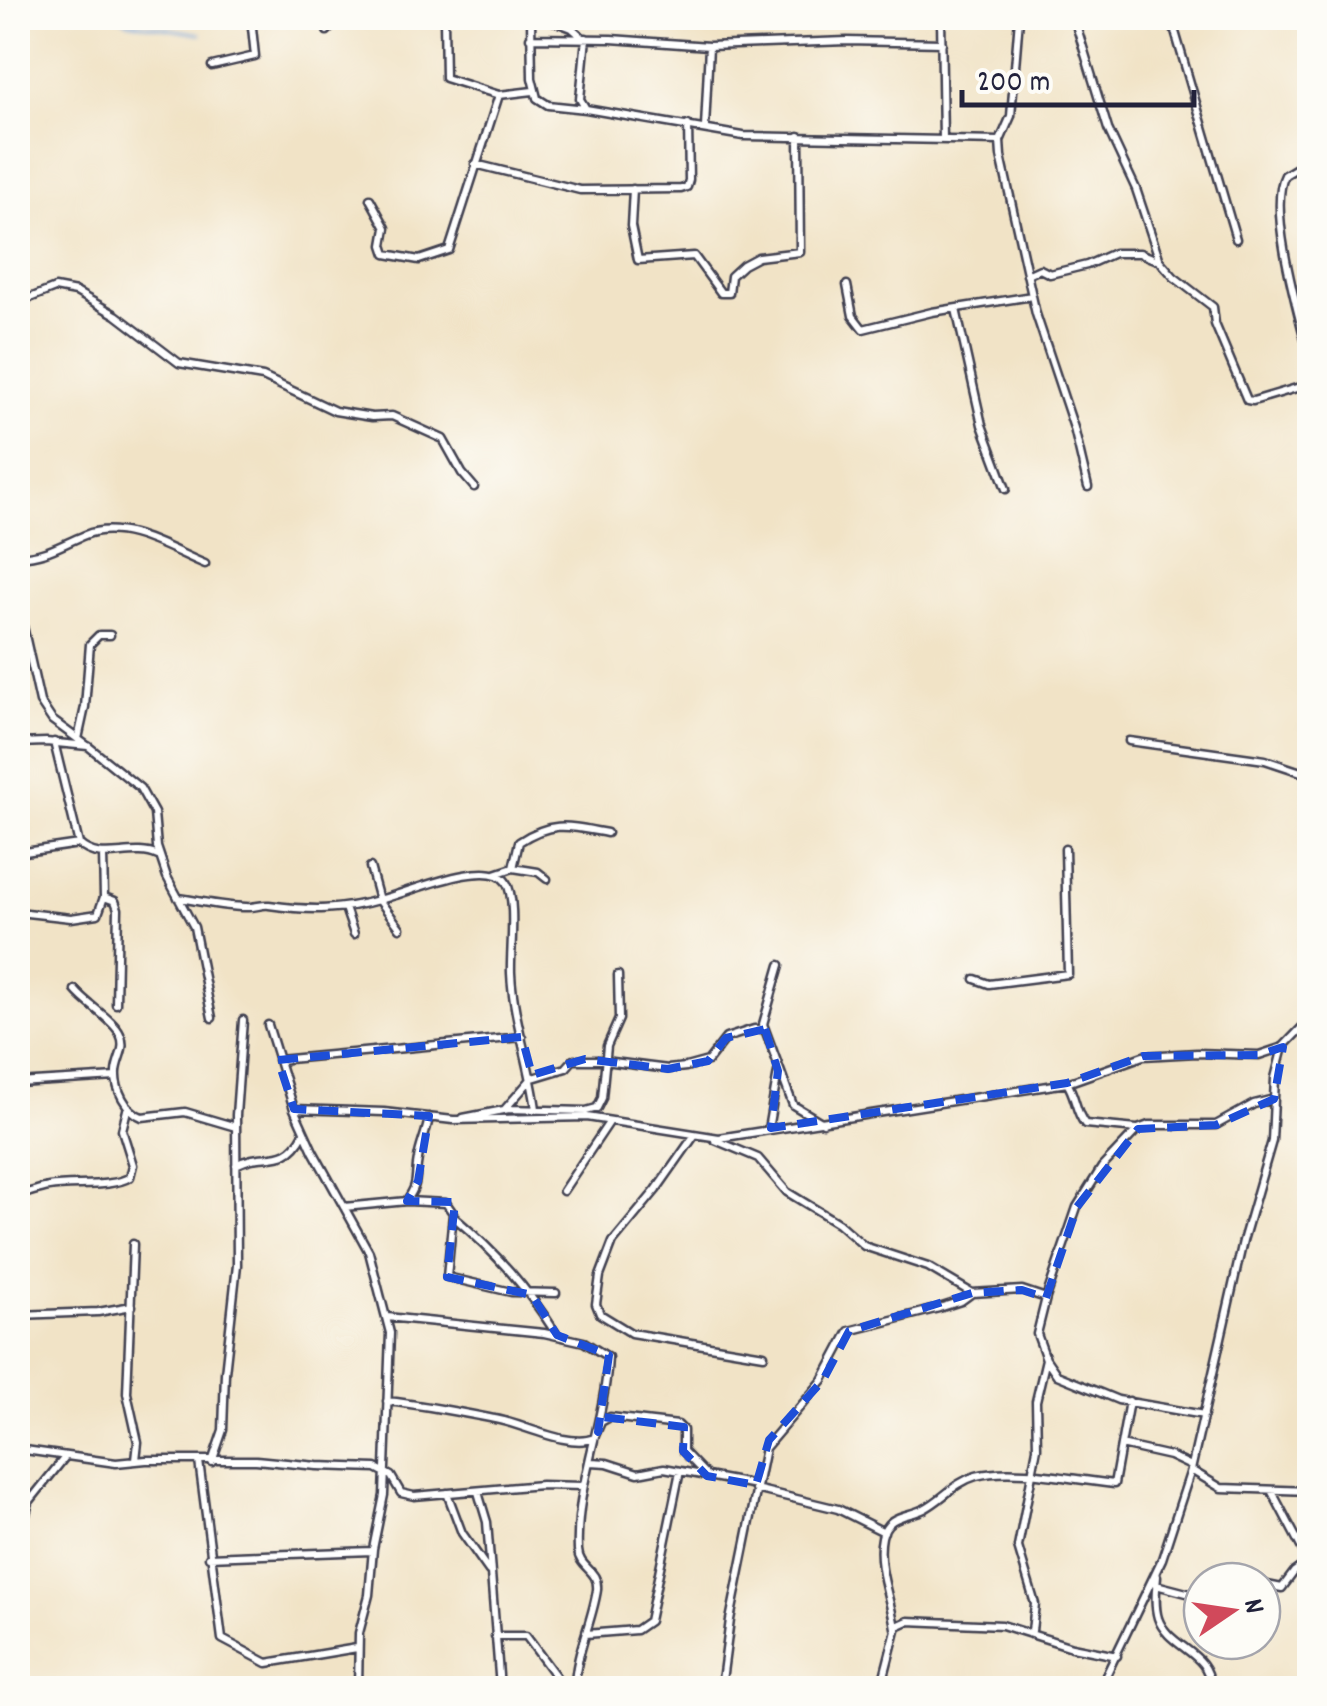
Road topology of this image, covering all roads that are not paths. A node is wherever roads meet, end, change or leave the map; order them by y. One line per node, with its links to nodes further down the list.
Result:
1 (251, 18): 15 (street)
2 (340, 18): 10 (street)
3 (444, 18): 17 (street)
4 (531, 18): 11 (street)
5 (546, 18): 12 (street)
6 (941, 18): 13 (street)
7 (1019, 18): 23 (street)
8 (1074, 18): 29 (street)
9 (1171, 18): 28 (street)
10 (327, 30)
11 (530, 38): 12 (street); 16 (street)
12 (584, 38): 14 (street); 18 (street)
13 (942, 43): 14 (street); 22 (street)
14 (709, 46): 20 (street)
15 (212, 66)
16 (533, 91): 17 (street); 18 (street)
17 (499, 94): 25 (street)
18 (586, 109): 19 (street)
19 (688, 125): 20 (street); 26 (street)
20 (704, 128): 21 (street)
21 (799, 136): 22 (street); 26 (street)
22 (942, 140): 23 (street)
23 (1000, 141): 30 (street)
24 (1310, 160): 35 (street)
25 (475, 164): 26 (street); 27 (street)
26 (633, 189)
27 (370, 199)
28 (1236, 239)
29 (1160, 261): 30 (street); 36 (street)
30 (1027, 275): 33 (street)
31 (847, 285): 34 (street)
32 (18, 295): 37 (street)
33 (1032, 296): 34 (street); 38 (street)
34 (956, 310): 39 (street)
35 (1310, 359)
36 (1310, 384)
37 (474, 487)
38 (1088, 487)
39 (1006, 489)
40 (18, 557): 41 (street)
41 (206, 564)
42 (18, 590): 43 (street)
43 (20, 608): 45 (street)
44 (110, 635): 45 (street)
45 (78, 739): 49 (street)
46 (54, 742): 48 (street); 49 (street); 52 (street)
47 (1130, 742): 50 (street)
48 (18, 743)
49 (88, 746): 56 (street)
50 (1310, 775)
51 (607, 833): 58 (street)
52 (78, 844): 54 (street); 55 (street)
53 (1064, 849): 70 (street)
54 (18, 853)
55 (103, 854): 56 (street); 61 (street)
56 (160, 857): 62 (street)
57 (370, 867): 63 (street)
58 (513, 868): 59 (street); 60 (street)
59 (493, 874): 63 (street); 78 (street)
60 (547, 879)
61 (104, 898): 65 (street); 72 (street)
62 (178, 898): 64 (street); 73 (street)
63 (379, 900): 64 (street); 66 (street)
64 (344, 908): 67 (street)
65 (18, 912)
66 (400, 928)
67 (354, 934)
68 (780, 965): 77 (street)
69 (618, 975): 81 (street)
70 (976, 979)
71 (75, 990): 83 (street)
72 (116, 1004)
73 (212, 1018)
74 (1310, 1019): 79 (street)
75 (243, 1020): 96 (street)
76 (268, 1025): 80 (street)
77 (766, 1029): 81 (street); 82 (street)
78 (522, 1037): 80 (street); 84 (street)
79 (1283, 1047): 86 (street); 87 (street)
80 (278, 1060): 89 (street)
81 (605, 1060): 84 (street); 90 (street)
82 (778, 1071): 95 (street); 97 (street)
83 (116, 1078): 85 (street); 88 (street)
84 (533, 1078): 90 (street); 91 (street)
85 (18, 1083)
86 (1067, 1083): 95 (street); 98 (street)
87 (1274, 1099): 98 (street); 121 (street)
88 (128, 1106): 96 (street); 104 (street)
89 (294, 1109): 92 (street); 99 (street)
90 (536, 1109): 91 (street)
91 (504, 1110): 93 (street)
92 (429, 1117): 93 (street); 105 (street)
93 (452, 1120): 94 (street)
94 (610, 1122): 100 (street); 103 (street)
95 (823, 1123): 97 (street)
96 (236, 1127): 102 (street)
97 (768, 1129): 101 (street)
98 (1138, 1130): 112 (street)
99 (304, 1132): 102 (street); 106 (street)
100 (694, 1136): 101 (street); 117 (street)
101 (709, 1138): 109 (street)
102 (236, 1164): 128 (street)
103 (563, 1190)
104 (18, 1195)
105 (407, 1200): 106 (street); 107 (street)
106 (343, 1207): 115 (street)
107 (452, 1216): 111 (street); 111 (street)
108 (133, 1244): 113 (street)
109 (972, 1292): 112 (street); 136 (street)
110 (556, 1293): 111 (street)
111 (531, 1294): 116 (street)
112 (1046, 1298): 118 (street)
113 (132, 1306): 114 (street); 126 (street)
114 (18, 1314)
115 (387, 1318): 116 (street); 119 (street)
116 (557, 1335): 122 (street)
117 (764, 1355)
118 (1046, 1359): 120 (street); 133 (street)
119 (387, 1401): 122 (street); 131 (street)
120 (1128, 1402): 121 (street); 123 (street)
121 (1204, 1415): 130 (street)
122 (598, 1432): 129 (street); 134 (street)
123 (1122, 1445): 130 (street); 133 (street)
124 (18, 1449): 125 (street)
125 (65, 1456): 126 (street); 142 (street)
126 (136, 1460): 127 (street)
127 (199, 1461): 128 (street); 144 (street)
128 (212, 1462): 131 (street)
129 (590, 1462): 132 (street); 135 (street)
130 (1191, 1468): 137 (street); 146 (street)
131 (385, 1470): 140 (street); 143 (street)
132 (680, 1471): 134 (street); 153 (street)
133 (1033, 1475): 141 (street); 152 (street)
134 (708, 1476): 136 (street)
135 (583, 1486): 139 (street); 153 (street)
136 (755, 1487): 141 (street); 162 (street)
137 (1271, 1490): 138 (street); 145 (street)
138 (1310, 1491)
139 (478, 1492): 140 (street); 147 (street)
140 (447, 1493): 147 (street)
141 (884, 1532): 151 (street)
142 (18, 1547)
143 (372, 1551): 144 (street); 155 (street)
144 (209, 1557): 155 (street)
145 (1309, 1563): 149 (street)
146 (1158, 1569): 148 (street); 156 (street)
147 (491, 1574): 154 (street)
148 (1156, 1585): 150 (street); 165 (street)
149 (1282, 1588)
150 (1182, 1592)
151 (896, 1628): 152 (street); 163 (street)
152 (1032, 1632): 156 (street)
153 (586, 1634): 157 (street)
154 (495, 1636): 158 (street); 160 (street)
155 (357, 1648): 159 (street)
156 (1117, 1656): 164 (street)
157 (576, 1671): 158 (street); 161 (street)
158 (562, 1687)
159 (358, 1688)
160 (500, 1688)
161 (576, 1688)
162 (721, 1688)
163 (881, 1688)
164 (1100, 1688)
165 (1210, 1688)

